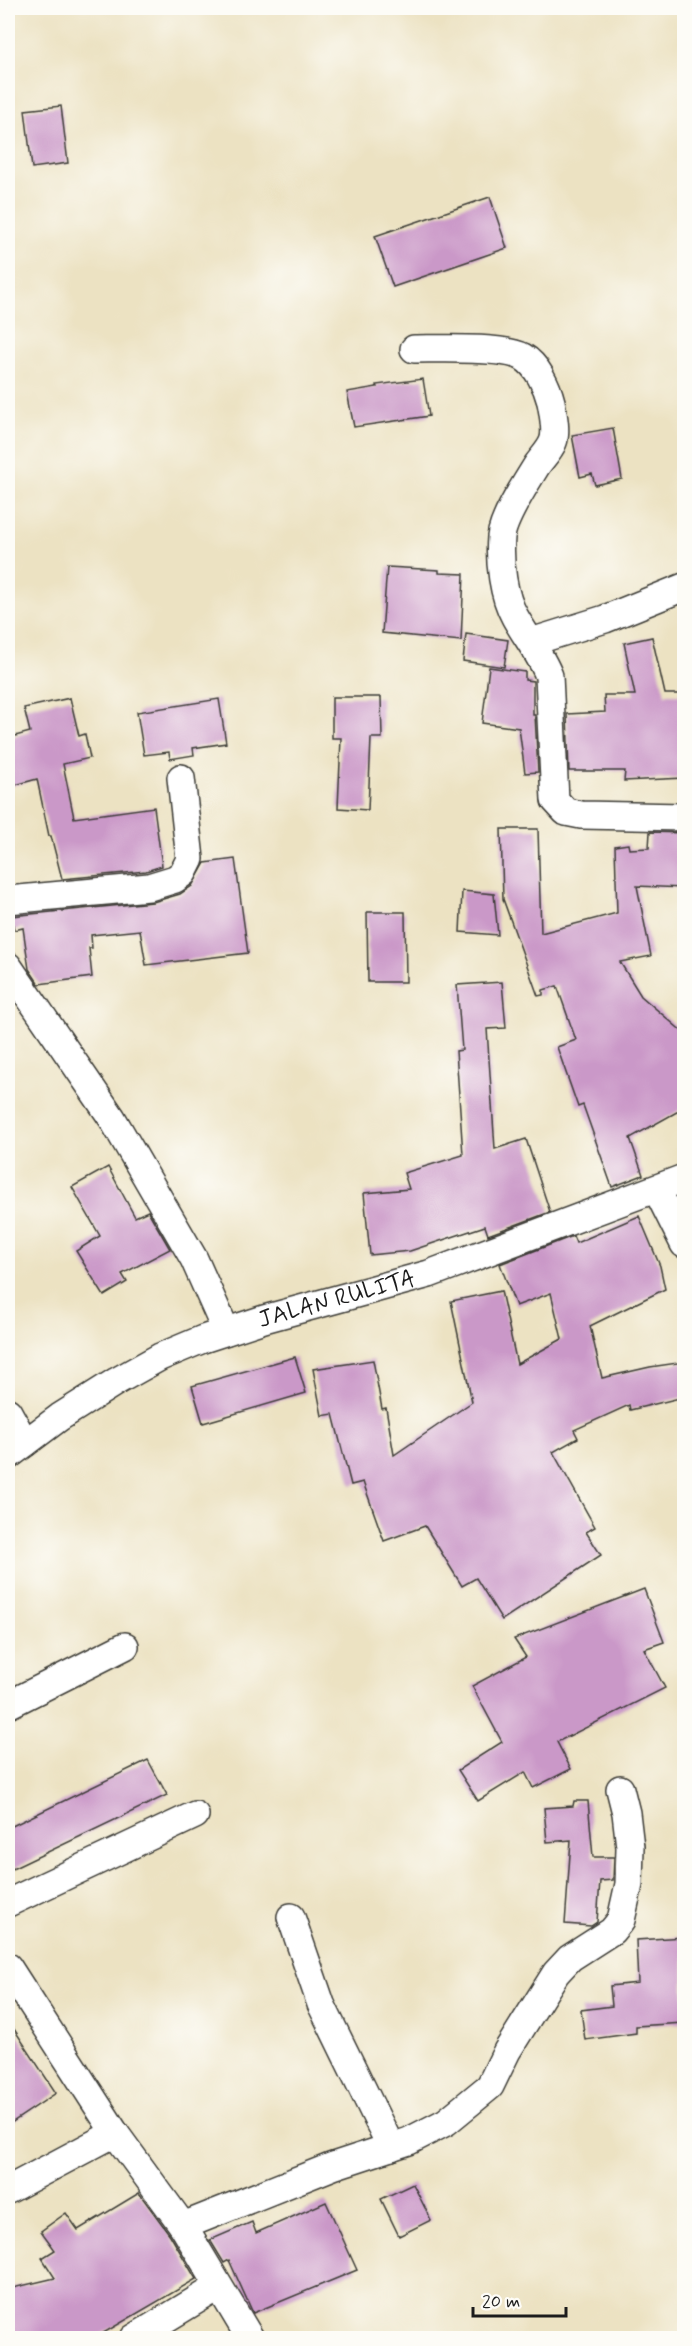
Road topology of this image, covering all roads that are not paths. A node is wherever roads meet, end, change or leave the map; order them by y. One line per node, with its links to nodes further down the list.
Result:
1 (414, 349): 3 (street)
2 (684, 587): 3 (street)
3 (531, 642): 5 (street)
4 (181, 778): 6 (street)
5 (684, 817)
6 (8, 900)
7 (8, 966): 11 (street)
8 (684, 1178): 9 (street, JALAN RULITA)
9 (657, 1190): 10 (street); 11 (street, JALAN RULITA)
10 (684, 1244)
11 (226, 1331): 13 (street, JALAN RULITA)
12 (8, 1412): 13 (street)
13 (16, 1450)
14 (126, 1646): 15 (street)
15 (8, 1705)
16 (620, 1789): 22 (street)
17 (195, 1815): 18 (street)
18 (8, 1903)
19 (291, 1917): 22 (street)
20 (8, 1967): 21 (street)
21 (115, 2133): 23 (street); 24 (street)
22 (391, 2147): 24 (street)
23 (8, 2190)
24 (183, 2226): 25 (street)
25 (218, 2287): 26 (street); 27 (street)
26 (134, 2338)
27 (250, 2338)

